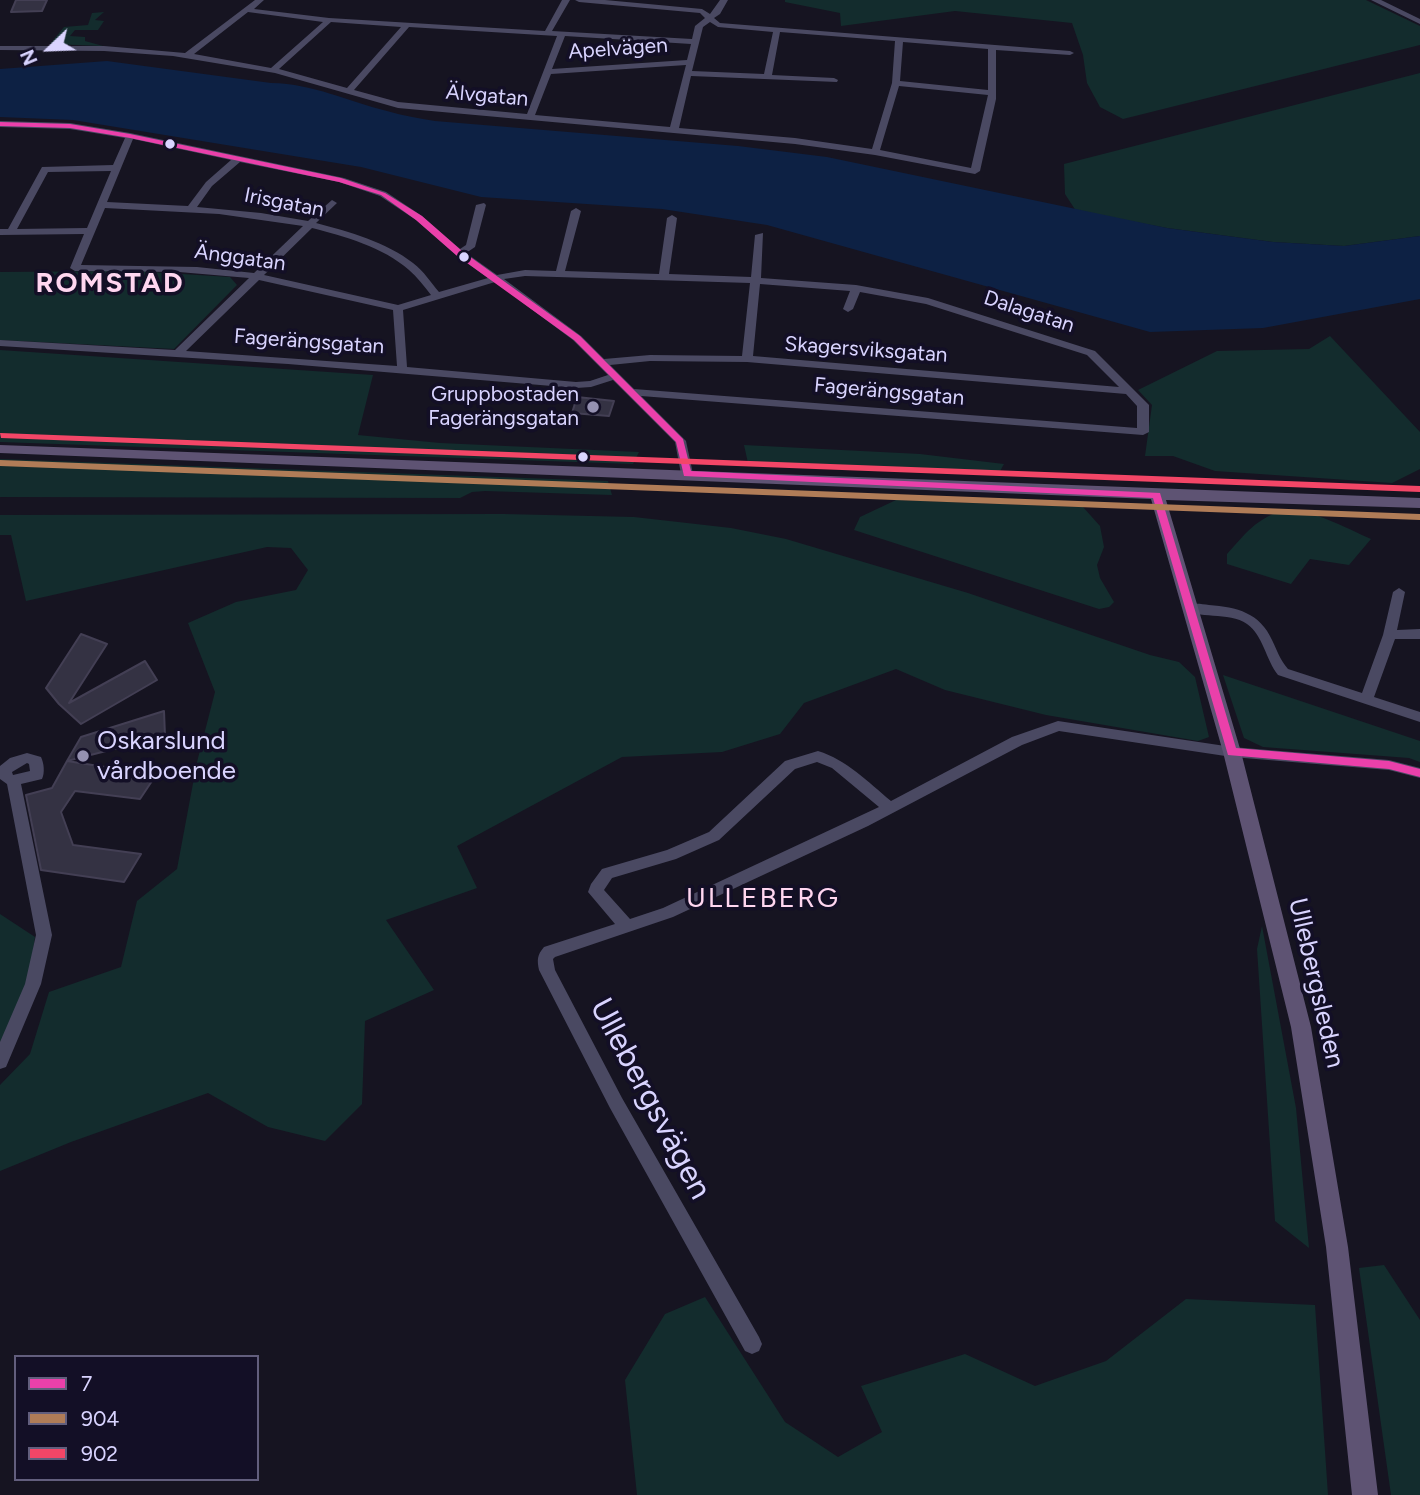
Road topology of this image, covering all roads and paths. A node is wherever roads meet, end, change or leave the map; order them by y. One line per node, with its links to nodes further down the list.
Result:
1 (260, 0): 6 (street)
2 (566, 0): 12 (street)
3 (579, 0): 7 (street)
4 (724, 0): 7 (street)
5 (1375, 0): 9 (street)
6 (247, 10): 8 (street); 19 (street)
7 (709, 18): 11 (street); 15 (street)
8 (329, 20): 10 (street); 21 (street)
9 (1420, 22)
10 (408, 24): 12 (street); 27 (street)
11 (776, 29): 14 (street); 24 (street)
12 (548, 32): 13 (street)
13 (562, 33): 15 (street); 22 (street)
14 (899, 38): 16 (street); 26 (street)
15 (696, 42): 20 (street)
16 (996, 47): 18 (street); 28 (street)
17 (0, 48): 19 (street, Älvgatan)
18 (1070, 53)
19 (185, 57): 21 (street, Älvgatan)
20 (689, 62): 22 (street, Apelvägen); 23 (street)
21 (273, 70): 27 (street, Älvgatan)
22 (549, 72): 29 (street)
23 (688, 73): 24 (street); 31 (street)
24 (768, 76): 25 (street)
25 (834, 80)
26 (896, 83): 28 (street); 34 (street)
27 (350, 89): 29 (street, Älvgatan)
28 (991, 93): 34 (street, Älvgatan)
29 (530, 118): 31 (street, Älvgatan)
30 (5, 124): 32 (street); 33 (street)
31 (674, 129): 34 (street, Älvgatan)
32 (130, 136): 35 (street); 36 (street)
33 (0, 138)
34 (875, 152)
35 (239, 158): 40 (street); 47 (street)
36 (118, 168): 38 (street); 45 (street)
37 (332, 203): 43 (street)
38 (102, 205): 40 (street, Irisgatan); 44 (street)
39 (481, 205): 47 (street)
40 (191, 208): 43 (street, Irisgatan)
41 (576, 211): 48 (street)
42 (672, 218): 50 (street)
43 (307, 225): 49 (street); 54 (street, Irisgatan)
44 (91, 231): 45 (street); 49 (street, Änggatan)
45 (6, 232)
46 (760, 235): 52 (street)
47 (459, 253): 51 (street)
48 (560, 273): 50 (street, Dalagatan); 51 (street, Dalagatan)
49 (257, 277): 55 (street, Änggatan); 58 (street)
50 (664, 277): 52 (street, Dalagatan)
51 (496, 280): 54 (street, Dalagatan); 60 (street)
52 (753, 280): 53 (street, Dalagatan); 59 (street)
53 (856, 288): 56 (street); 64 (street, Dalagatan)
54 (437, 296): 55 (street, Dalagatan)
55 (398, 308): 61 (street)
56 (848, 309)
57 (0, 343): 58 (street, Fagerängsgatan)
58 (179, 352): 61 (street, Fagerängsgatan)
59 (747, 359): 60 (street, Skagersviksgatan); 64 (street, Skagersviksgatan)
60 (601, 362): 62 (street)
61 (402, 369): 62 (street, Fagerängsgatan)
62 (614, 376): 63 (street)
63 (632, 391): 65 (street, Fagerängsgatan); 67 (street)
64 (1128, 391): 65 (street, Dalagatan)
65 (1143, 432)
66 (0, 449): 67 (main road)
67 (687, 474): 68 (main road)
68 (1157, 495): 69 (main road); 71 (main road, Ullebergsleden)
69 (1420, 503)
70 (1399, 592): 73 (street)
71 (1190, 608): 74 (street); 76 (main road, Ullebergsleden)
72 (1420, 634): 73 (street)
73 (1390, 635): 74 (street)
74 (1366, 699): 75 (street)
75 (1420, 717)
76 (1232, 752): 77 (street, Ullebergsvägen); 79 (street, Ullebergsvägen); 83 (main road, Ullebergsleden)
77 (1420, 773)
78 (13, 781): 81 (street)
79 (890, 807): 80 (street, Ullebergsvägen); 80 (street)
80 (626, 927): 82 (street, Ullebergsvägen)
81 (0, 1062)
82 (752, 1344)
83 (1364, 1495)

